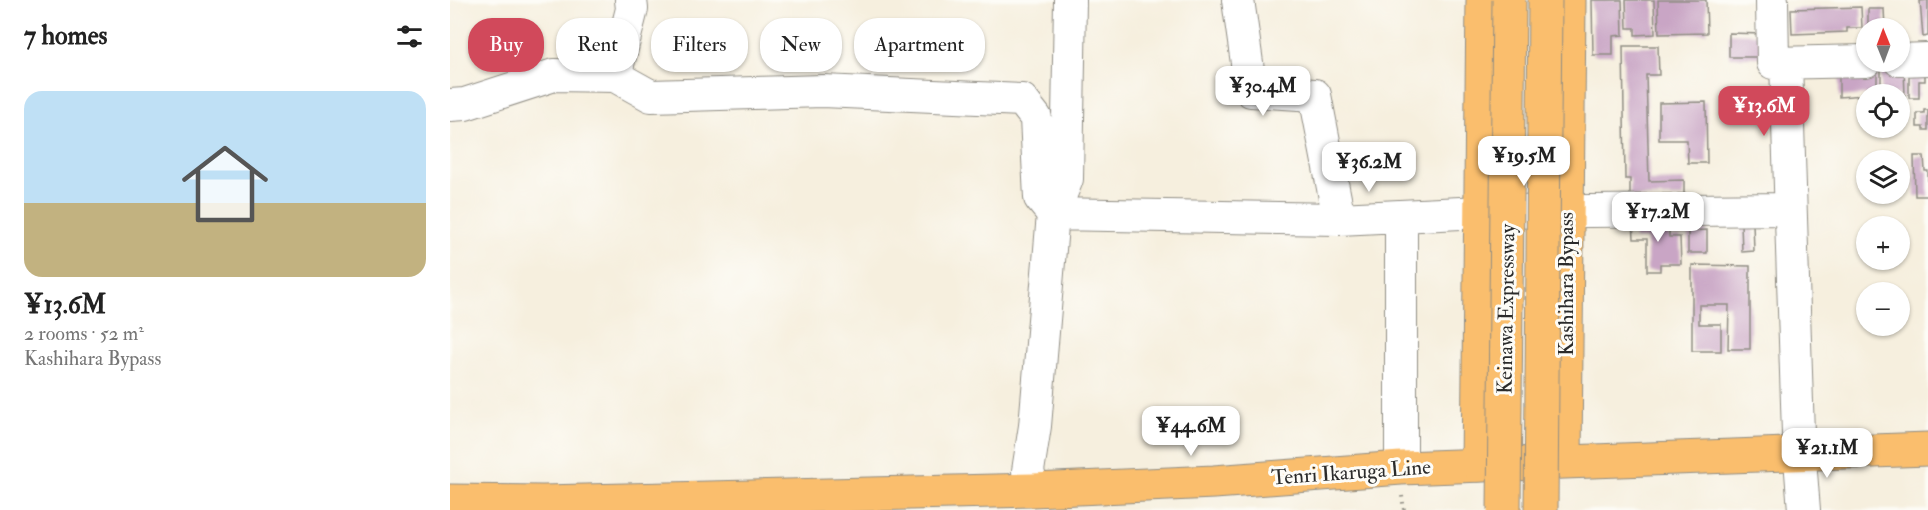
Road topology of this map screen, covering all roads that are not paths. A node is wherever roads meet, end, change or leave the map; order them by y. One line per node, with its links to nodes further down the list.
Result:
1 (631, 0): 13 (street)
2 (1070, 0): 18 (street)
3 (1238, 0): 20 (street)
4 (1483, 0): 16 (main road)
5 (1509, 0): 28 (main road, Keinawa Expressway, bridge)
6 (1545, 0): 29 (main road, Keinawa Expressway, bridge)
7 (1569, 0): 17 (main road, Kashihara Bypass)
8 (1772, 0): 12 (street)
9 (1928, 59): 10 (street)
10 (1910, 60)
11 (1856, 61): 12 (street)
12 (1786, 63): 15 (street)
13 (615, 76): 14 (street); 18 (street)
14 (450, 105)
15 (1790, 209): 17 (street); 22 (street)
16 (1481, 212): 17 (street); 19 (street); 24 (main road)
17 (1566, 212): 23 (main road, Kashihara Bypass)
18 (1053, 214): 20 (street); 26 (street)
19 (1401, 217): 20 (street); 25 (street)
20 (1339, 219)
21 (1928, 449): 22 (main road, Tenri Ikaruga Line)
22 (1800, 452): 23 (main road, Tenri Ikaruga Line); 30 (street)
23 (1565, 461): 24 (main road, Tenri Ikaruga Line)
24 (1478, 465): 25 (main road, Tenri Ikaruga Line)
25 (1401, 468): 26 (main road, Tenri Ikaruga Line)
26 (1033, 490): 27 (main road, Tenri Ikaruga Line)
27 (450, 501)
28 (1504, 510)
29 (1541, 510)
30 (1804, 510)

